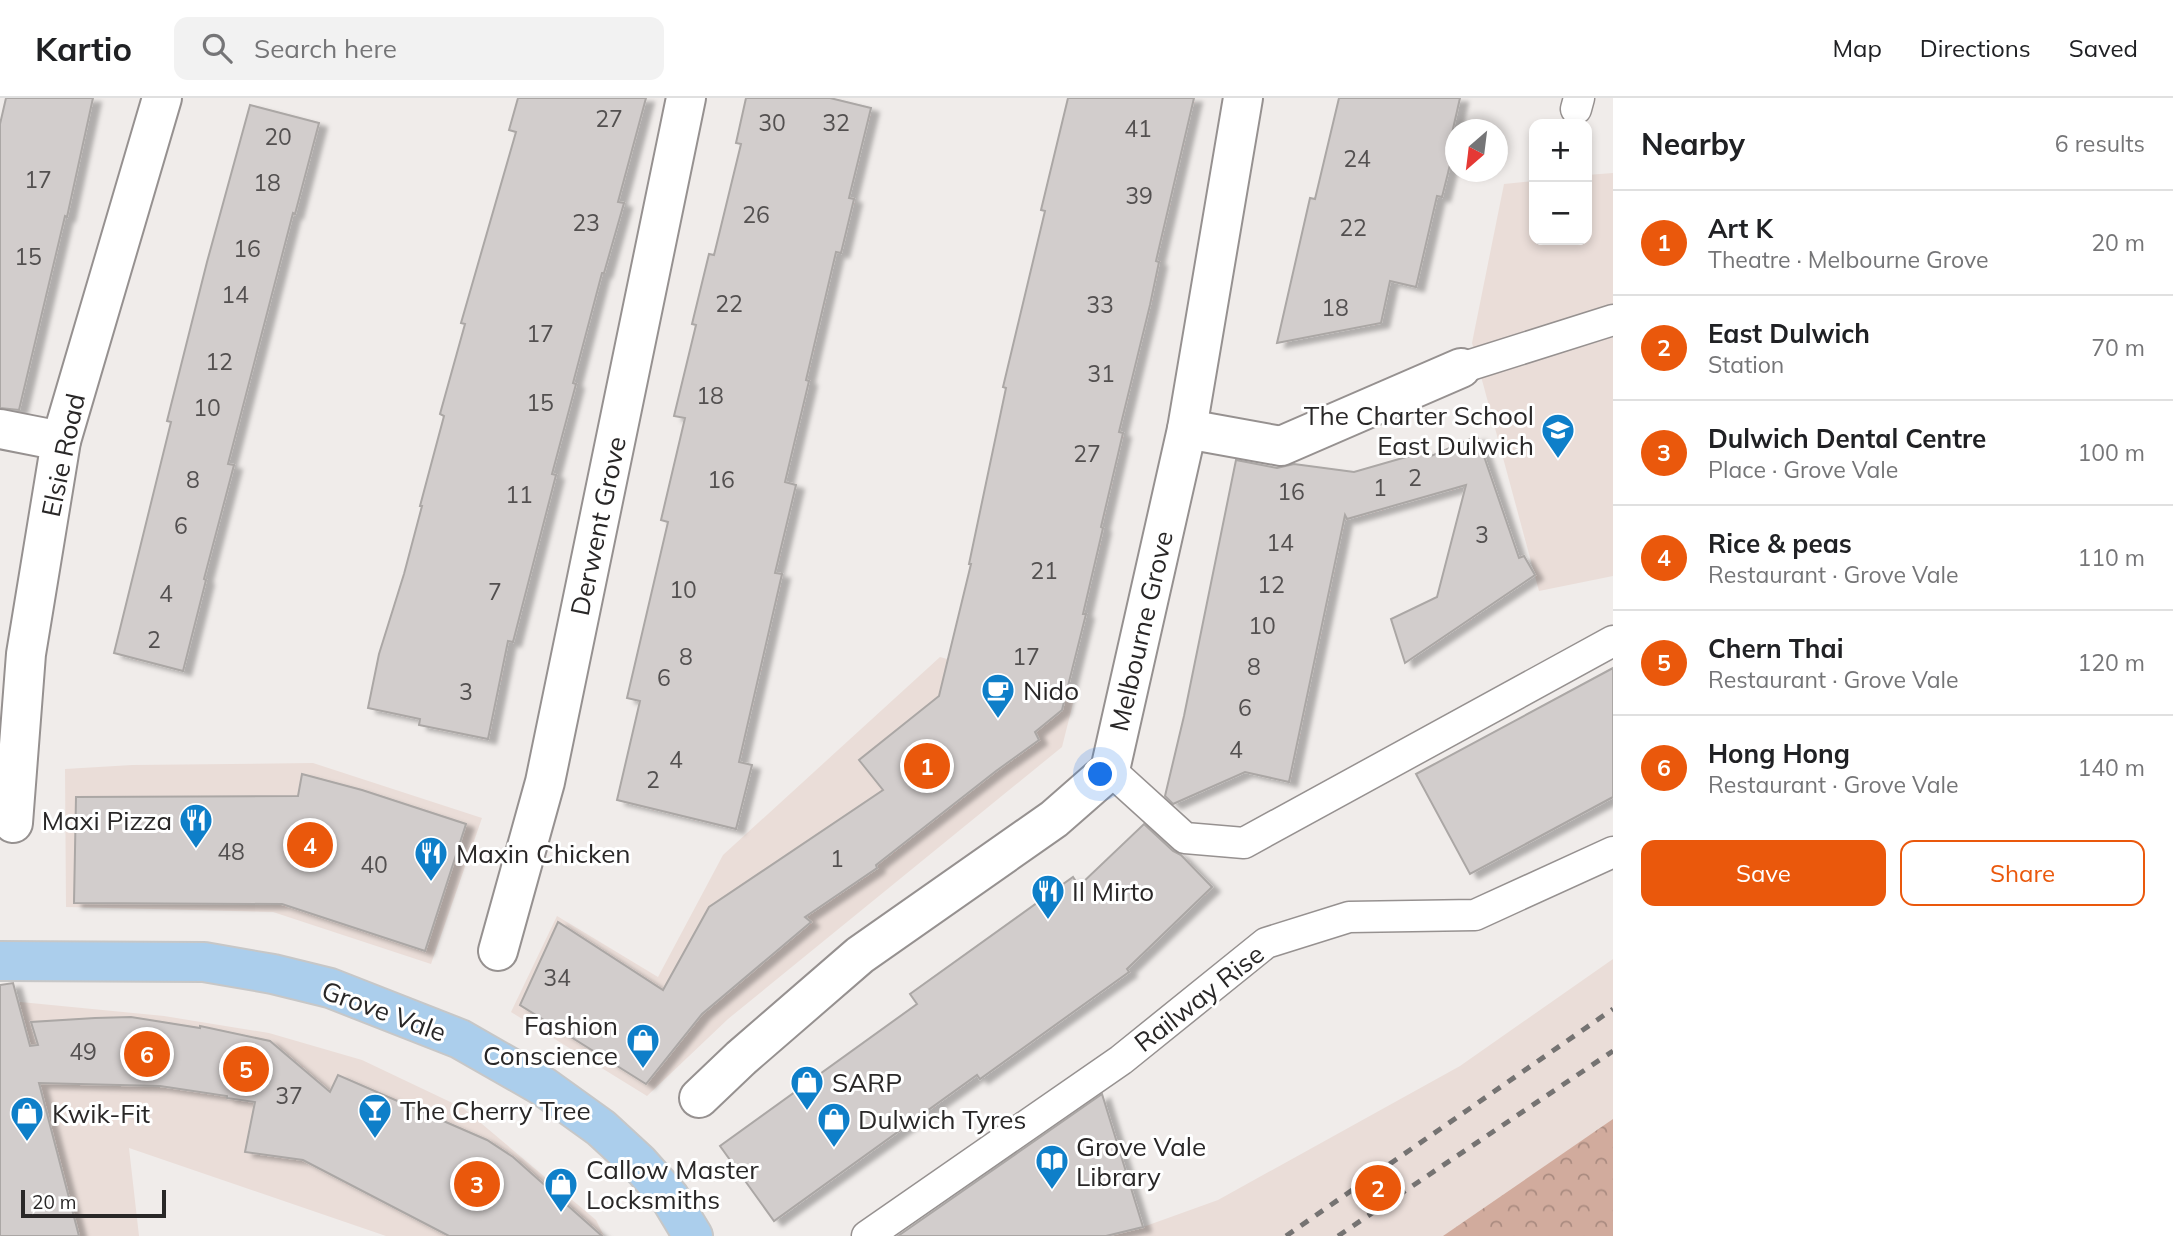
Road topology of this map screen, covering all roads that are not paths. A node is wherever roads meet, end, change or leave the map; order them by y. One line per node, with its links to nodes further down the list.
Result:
1 (162, 98): 8 (street, Elsie Road)
2 (686, 98): 13 (street, Derwent Grove)
3 (1243, 98): 7 (street, Melbourne Grove)
4 (1613, 320): 5 (lane)
5 (1461, 368): 7 (street)
6 (0, 429): 8 (street)
7 (1187, 429): 10 (street, Melbourne Grove)
8 (61, 441): 11 (street, Elsie Road)
9 (1613, 641): 10 (lane)
10 (1110, 770): 15 (street)
11 (13, 822)
12 (1613, 852): 17 (lane, Railway Rise)
13 (498, 951)
14 (0, 961): 16 (main road, Grove Vale)
15 (699, 1098)
16 (693, 1236)
17 (867, 1236)

